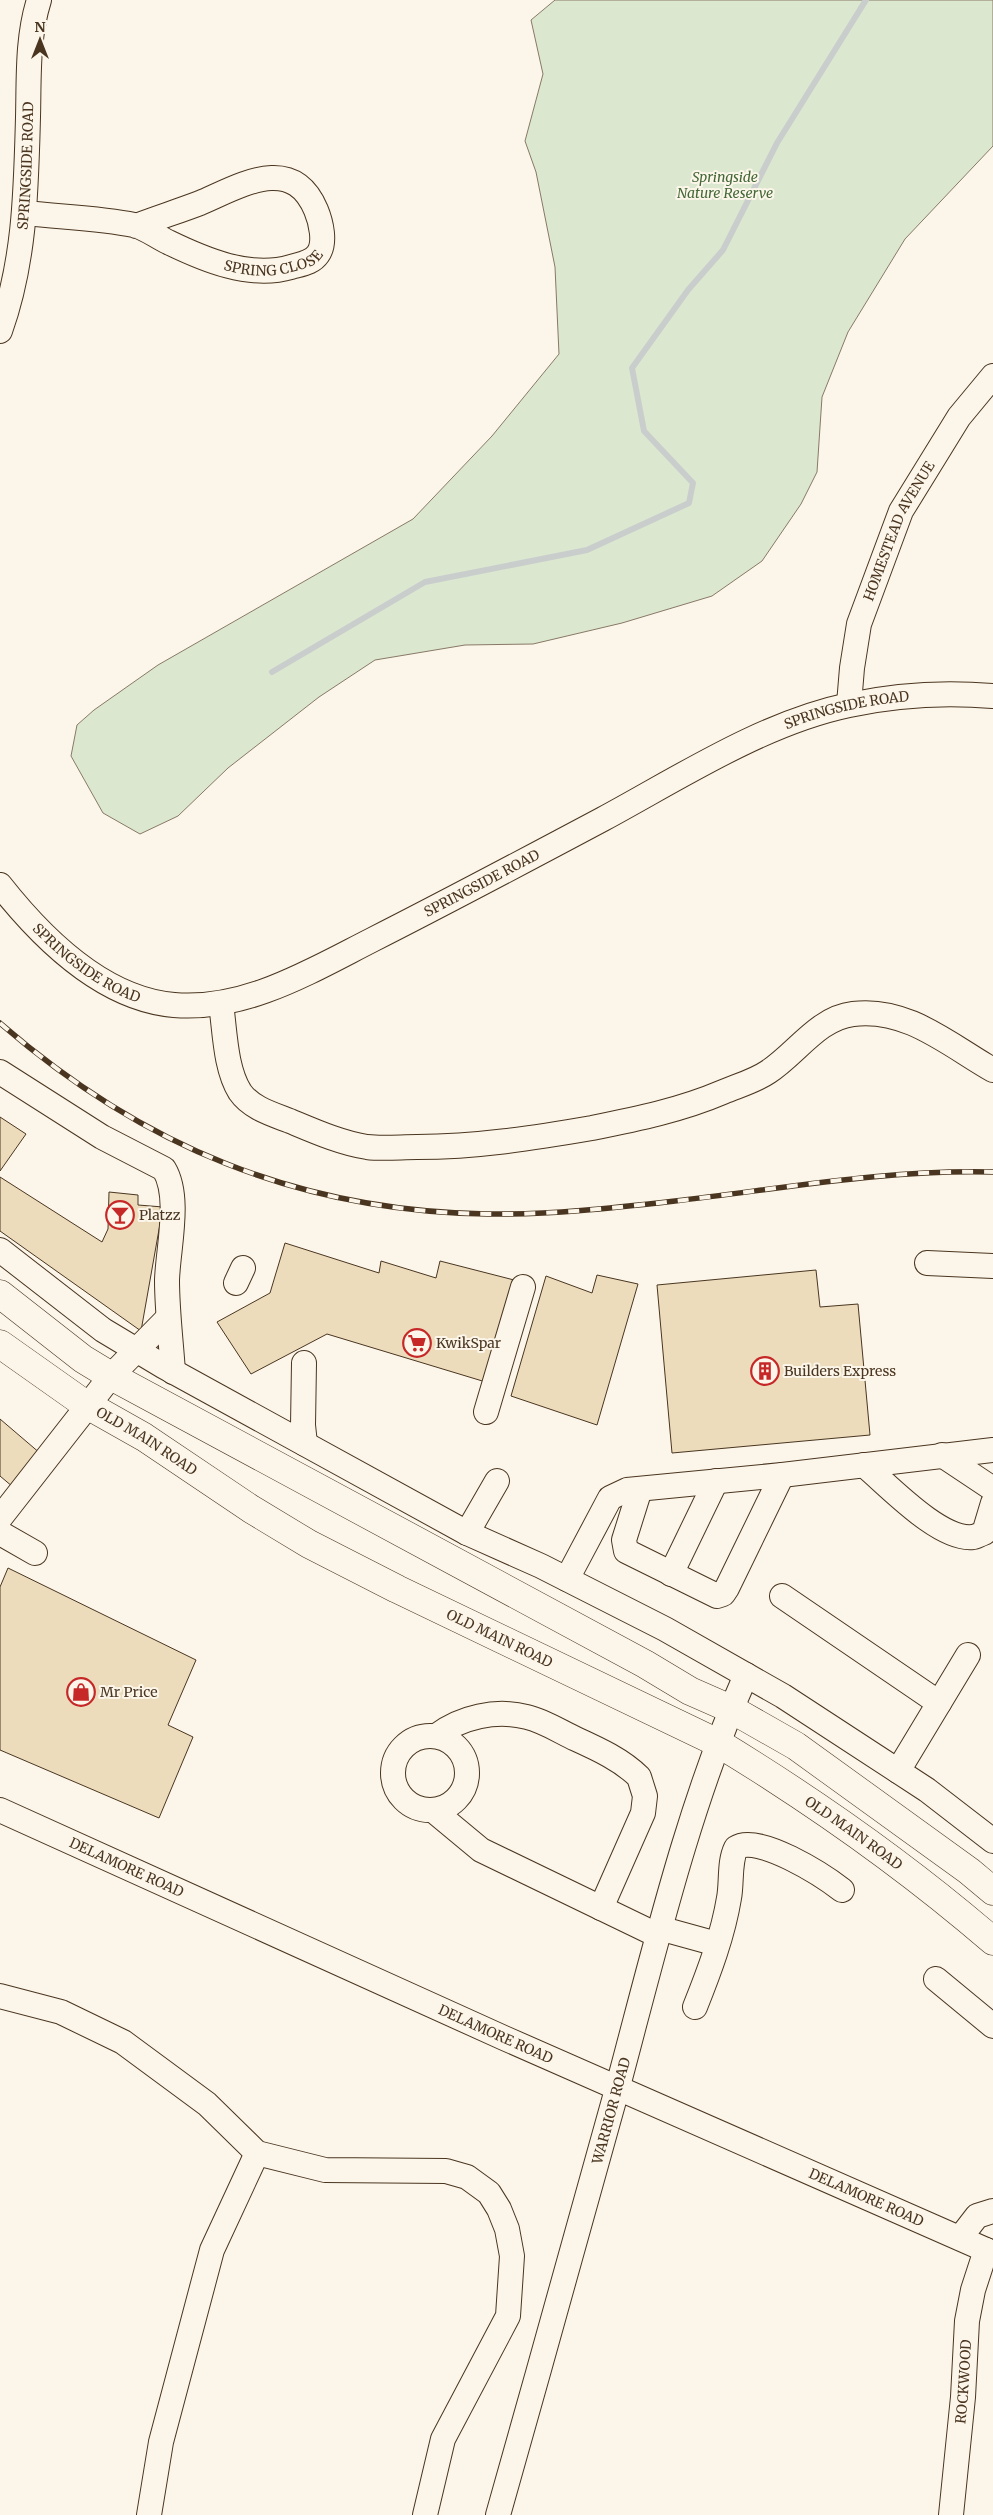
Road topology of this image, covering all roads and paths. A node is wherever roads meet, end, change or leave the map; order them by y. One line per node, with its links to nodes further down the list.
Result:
1 (39, 0): 2 (street, SPRINGSIDE ROAD)
2 (26, 213): 3 (street, SPRING CLOSE); 4 (street, SPRINGSIDE ROAD)
3 (136, 226): 3 (street, SPRING CLOSE)
4 (0, 331)
5 (993, 376): 7 (street, HOMESTEAD AVENUE)
6 (993, 696): 7 (street, SPRINGSIDE ROAD)
7 (849, 704): 9 (street, SPRINGSIDE ROAD)
8 (0, 885): 9 (street, SPRINGSIDE ROAD)
9 (221, 1004): 10 (street)
10 (993, 1070)
11 (0, 1072): 17 (street)
12 (0, 1250): 19 (street)
13 (927, 1263): 14 (street)
14 (993, 1266)
15 (523, 1287): 24 (street)
16 (0, 1294): 22 (main road)
17 (168, 1318): 19 (street); 21 (street)
18 (0, 1344): 23 (main road, OLD MAIN ROAD)
19 (136, 1350): 21 (street); 22 (street)
20 (304, 1364): 25 (street)
21 (173, 1372): 25 (street)
22 (112, 1376): 23 (street); 45 (main road)
23 (89, 1406): 35 (street); 47 (main road, OLD MAIN ROAD)
24 (486, 1412)
25 (305, 1444): 37 (street)
26 (993, 1450): 27 (street)
27 (942, 1456): 28 (street); 33 (street)
28 (864, 1465): 29 (street); 34 (street)
29 (782, 1474): 31 (street); 39 (street)
30 (497, 1481): 37 (street)
31 (716, 1481): 32 (street); 39 (street)
32 (640, 1488): 39 (street); 40 (street)
33 (993, 1489)
34 (993, 1503)
35 (0, 1518)
36 (0, 1533): 38 (street)
37 (467, 1533): 40 (street)
38 (35, 1552)
39 (671, 1574)
40 (567, 1579): 43 (street)
41 (782, 1596): 44 (street)
42 (968, 1655): 44 (street)
43 (746, 1675): 45 (street, WARRIOR ROAD); 48 (street)
44 (939, 1703): 48 (street)
45 (731, 1709): 47 (street, WARRIOR ROAD); 53 (main road)
46 (436, 1736): 50 (street); 50 (street); 54 (street)
47 (718, 1743): 55 (street, WARRIOR ROAD); 56 (main road, OLD MAIN ROAD)
48 (898, 1771): 51 (street)
49 (0, 1810): 62 (street, DELAMORE ROAD)
50 (434, 1811): 54 (street)
51 (993, 1841)
52 (842, 1890): 57 (street)
53 (993, 1890)
54 (601, 1908): 55 (street)
55 (658, 1931): 57 (street); 62 (street, WARRIOR ROAD)
56 (993, 1941)
57 (717, 1944): 60 (street)
58 (936, 1978): 61 (street)
59 (0, 1996): 63 (street)
60 (695, 2007)
61 (993, 2026)
62 (617, 2088): 65 (street, DELAMORE ROAD); 69 (street, WARRIOR ROAD)
63 (257, 2153): 67 (street); 68 (street)
64 (993, 2211): 65 (street)
65 (960, 2238): 66 (street, DELAMORE ROAD)
66 (990, 2252): 70 (street, ROCKWOOD)
67 (149, 2515)
68 (425, 2515)
69 (498, 2515)
70 (951, 2515)

